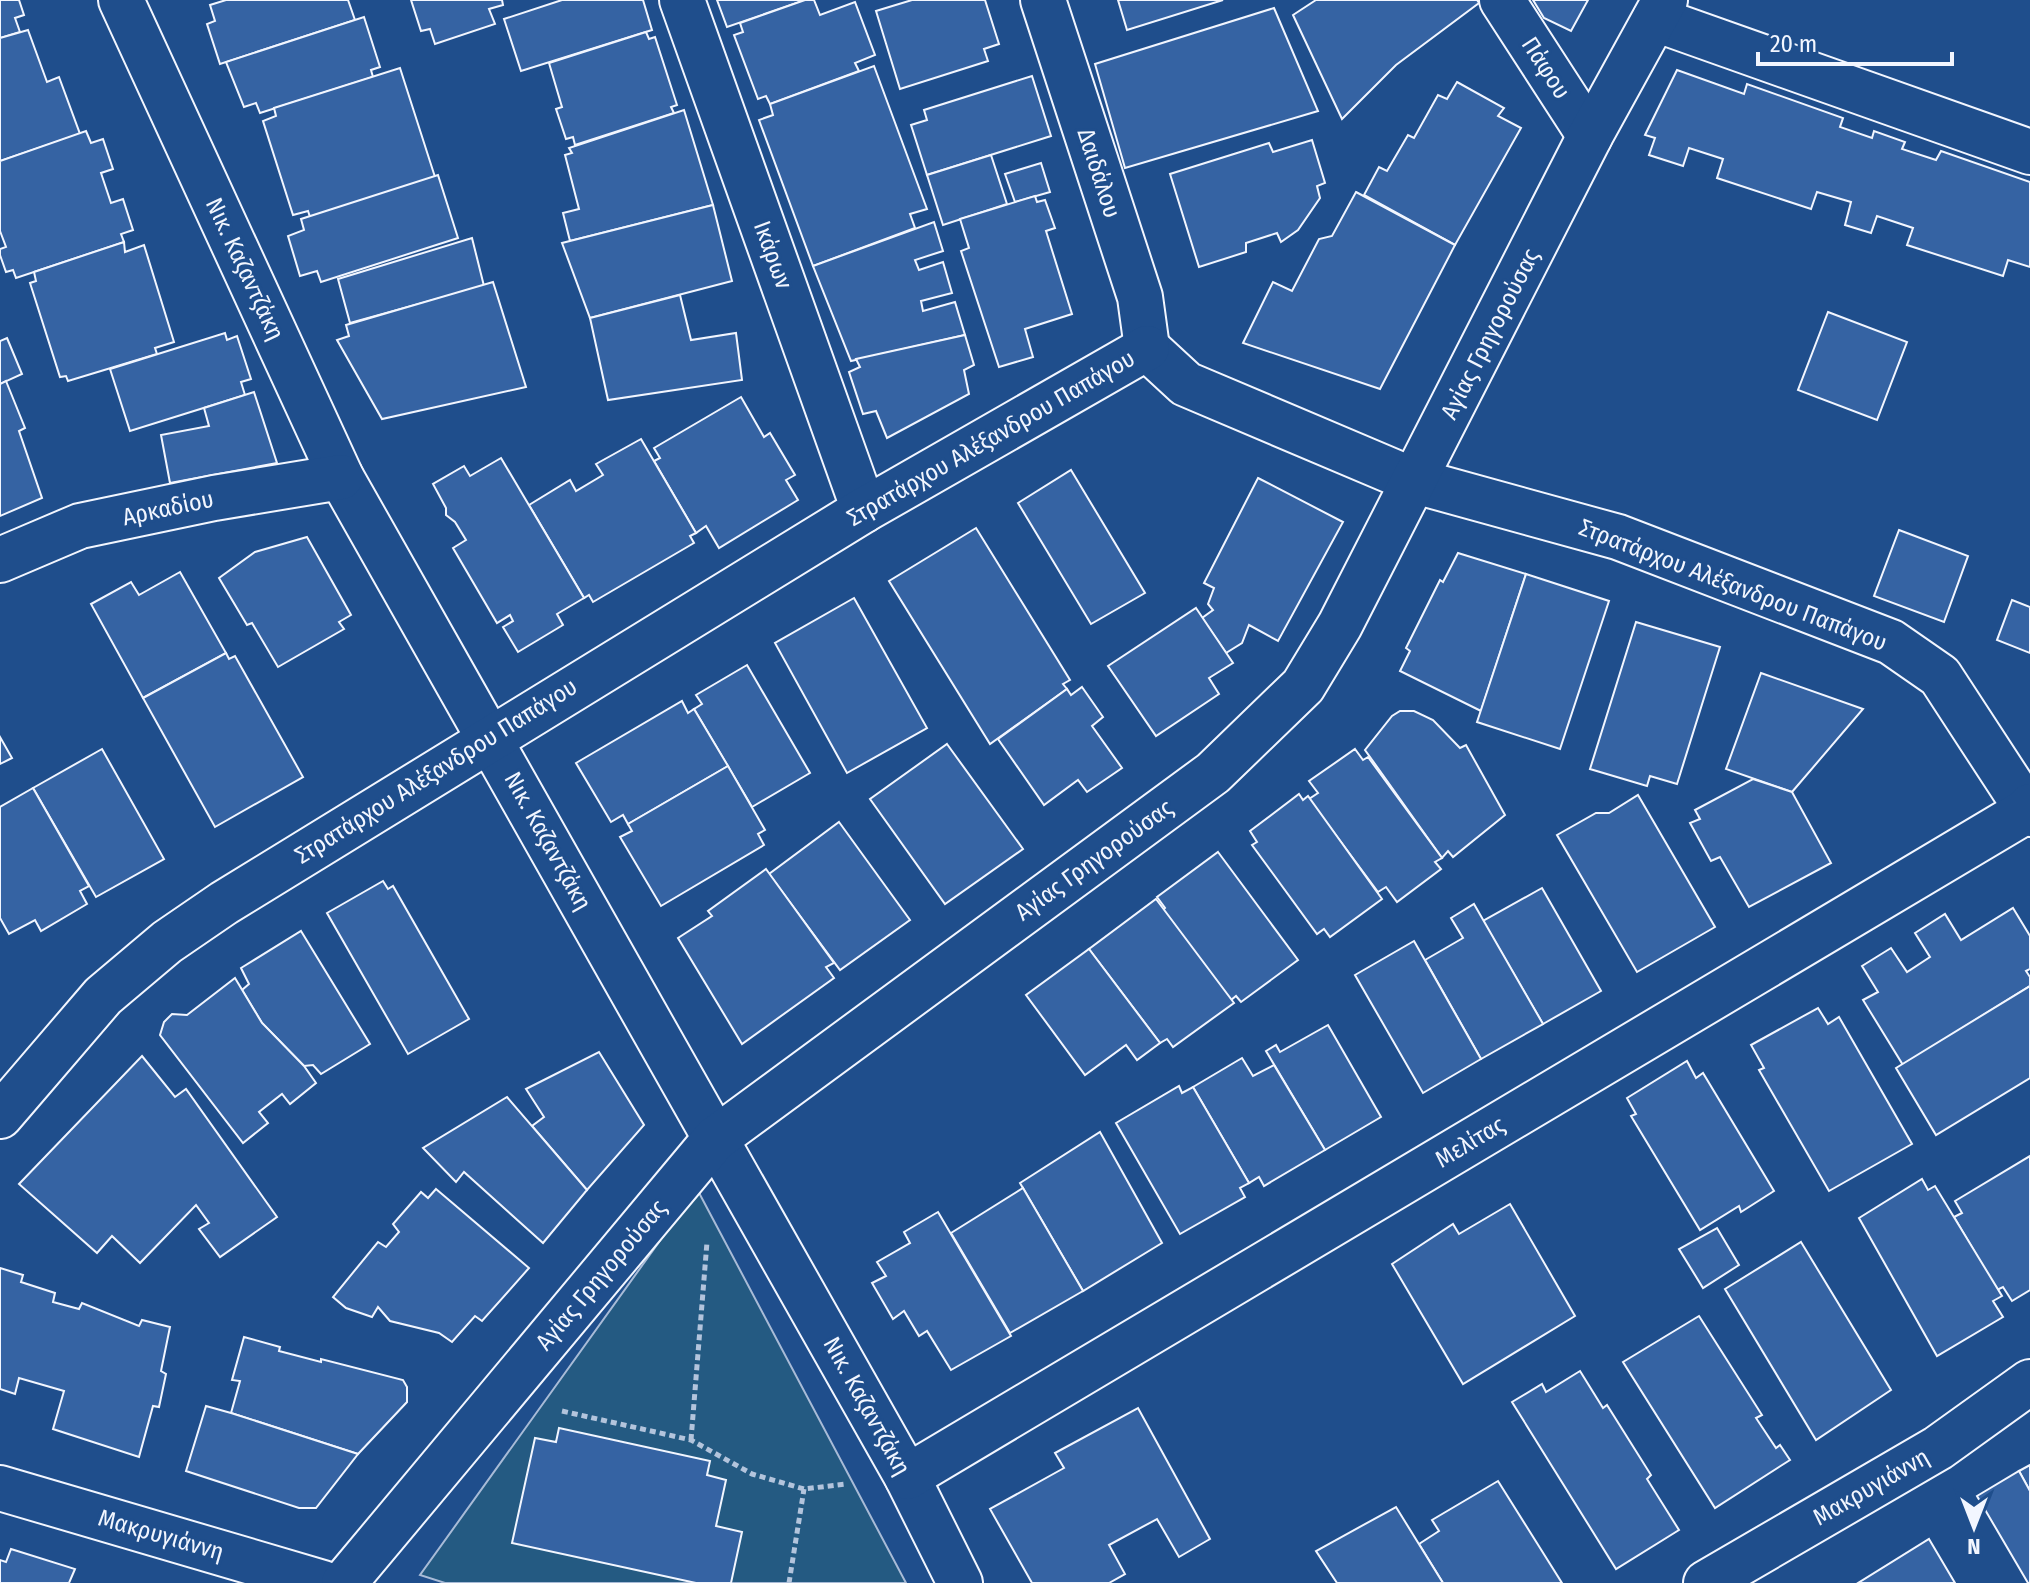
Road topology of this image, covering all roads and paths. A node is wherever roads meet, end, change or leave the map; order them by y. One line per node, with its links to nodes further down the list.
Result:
1 (121, 0): 9 (street, Νικ. Καζαντζάκη)
2 (682, 0): 11 (street, Ικάρων)
3 (1043, 0): 8 (street, Δαιδάλου)
4 (1502, 0): 6 (street, Πάφου)
5 (1660, 9): 6 (street, Αγίας Γρηγορούσας); 7 (street)
6 (1590, 136): 10 (street, Αγίας Γρηγορούσας)
7 (2030, 152)
8 (1147, 348): 10 (street, Στρατάρχου Αλέξανδρου Παπάγου); 11 (street, Στρατάρχου Αλέξανδρου Παπάγου)
9 (341, 477): 12 (street, Αρκαδίου); 13 (street, Νικ. Καζαντζάκη)
10 (1415, 481): 14 (street, Στρατάρχου Αλέξανδρου Παπάγου); 16 (street, Αγίας Γρηγορούσας)
11 (864, 510): 13 (street, Στρατάρχου Αλέξανδρου Παπάγου)
12 (0, 560)
13 (489, 737): 15 (street, Στρατάρχου Αλέξανδρου Παπάγου); 16 (street, Νικ. Καζαντζάκη)
14 (2029, 810): 21 (street, Μελίτας)
15 (0, 1116)
16 (715, 1139): 19 (street, Αγίας Γρηγορούσας); 21 (street, Νικ. Καζαντζάκη)
17 (708, 1234): 20 (path)
18 (2030, 1382): 28 (street, Μακρυγιάννη)
19 (499, 1397): 20 (path); 25 (street, Αγίας Γρηγορούσας)
20 (691, 1440): 23 (path)
21 (907, 1477): 23 (path); 27 (street, Νικ. Καζαντζάκη)
22 (0, 1488): 24 (street, Μακρυγιάννη)
23 (804, 1489): 26 (path)
24 (323, 1583)
25 (344, 1583)
26 (789, 1583)
27 (960, 1583)
28 (1706, 1583)

